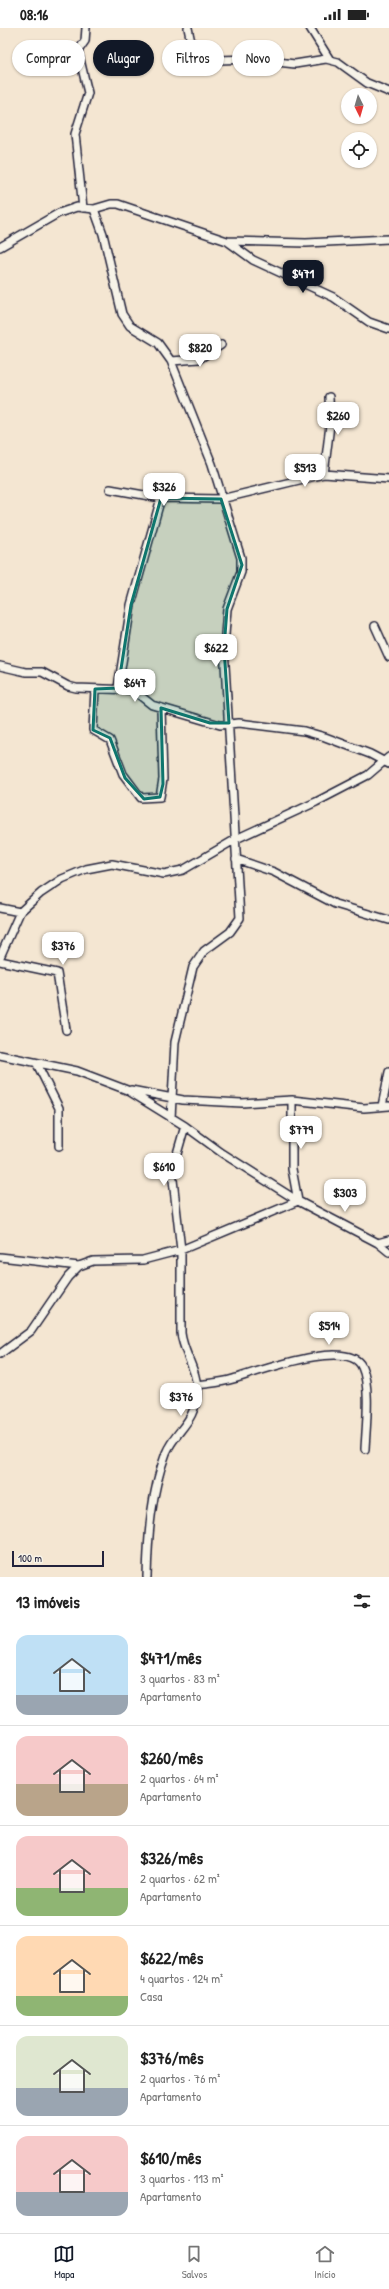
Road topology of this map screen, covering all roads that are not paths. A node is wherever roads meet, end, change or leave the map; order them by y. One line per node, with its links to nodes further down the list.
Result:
1 (86, 28): 6 (street)
2 (188, 28): 4 (street)
3 (310, 28): 4 (street)
4 (330, 60): 5 (street)
5 (389, 92)
6 (83, 208): 7 (street); 10 (street)
7 (94, 209): 9 (street); 13 (street)
8 (389, 239): 9 (street)
9 (227, 242): 11 (street)
10 (0, 247)
11 (389, 329)
12 (220, 345): 13 (street)
13 (171, 361): 19 (street)
14 (329, 397): 15 (street)
15 (324, 474): 16 (street); 19 (street)
16 (389, 479)
17 (110, 489): 18 (street)
18 (162, 498): 19 (street); 23 (street)
19 (221, 499): 26 (street)
20 (375, 626): 21 (street)
21 (389, 657)
22 (0, 666): 24 (street)
23 (118, 688): 24 (street); 25 (street)
24 (95, 689): 25 (street)
25 (161, 708): 26 (street)
26 (229, 724): 27 (street); 28 (street)
27 (388, 760): 28 (street)
28 (236, 839): 29 (street); 31 (street)
29 (236, 859): 32 (street); 40 (street)
30 (0, 908): 31 (street)
31 (20, 912): 33 (street)
32 (389, 920)
33 (0, 956)
34 (0, 961): 35 (street)
35 (66, 1030)
36 (0, 1055): 37 (street)
37 (37, 1064): 39 (street); 45 (street)
38 (389, 1072): 42 (street)
39 (127, 1090): 40 (street); 43 (street)
40 (173, 1098): 41 (street); 43 (street)
41 (292, 1100): 42 (street); 46 (street)
42 (385, 1106)
43 (171, 1118): 44 (street)
44 (185, 1126): 46 (street); 49 (street)
45 (59, 1146)
46 (298, 1201): 48 (street); 49 (street)
47 (389, 1240): 48 (street)
48 (378, 1243): 50 (street)
49 (182, 1250): 52 (street); 54 (street)
50 (389, 1252)
51 (0, 1258): 52 (street)
52 (79, 1266): 53 (street)
53 (0, 1354)
54 (197, 1385): 55 (street); 56 (street)
55 (366, 1449)
56 (146, 1577)

